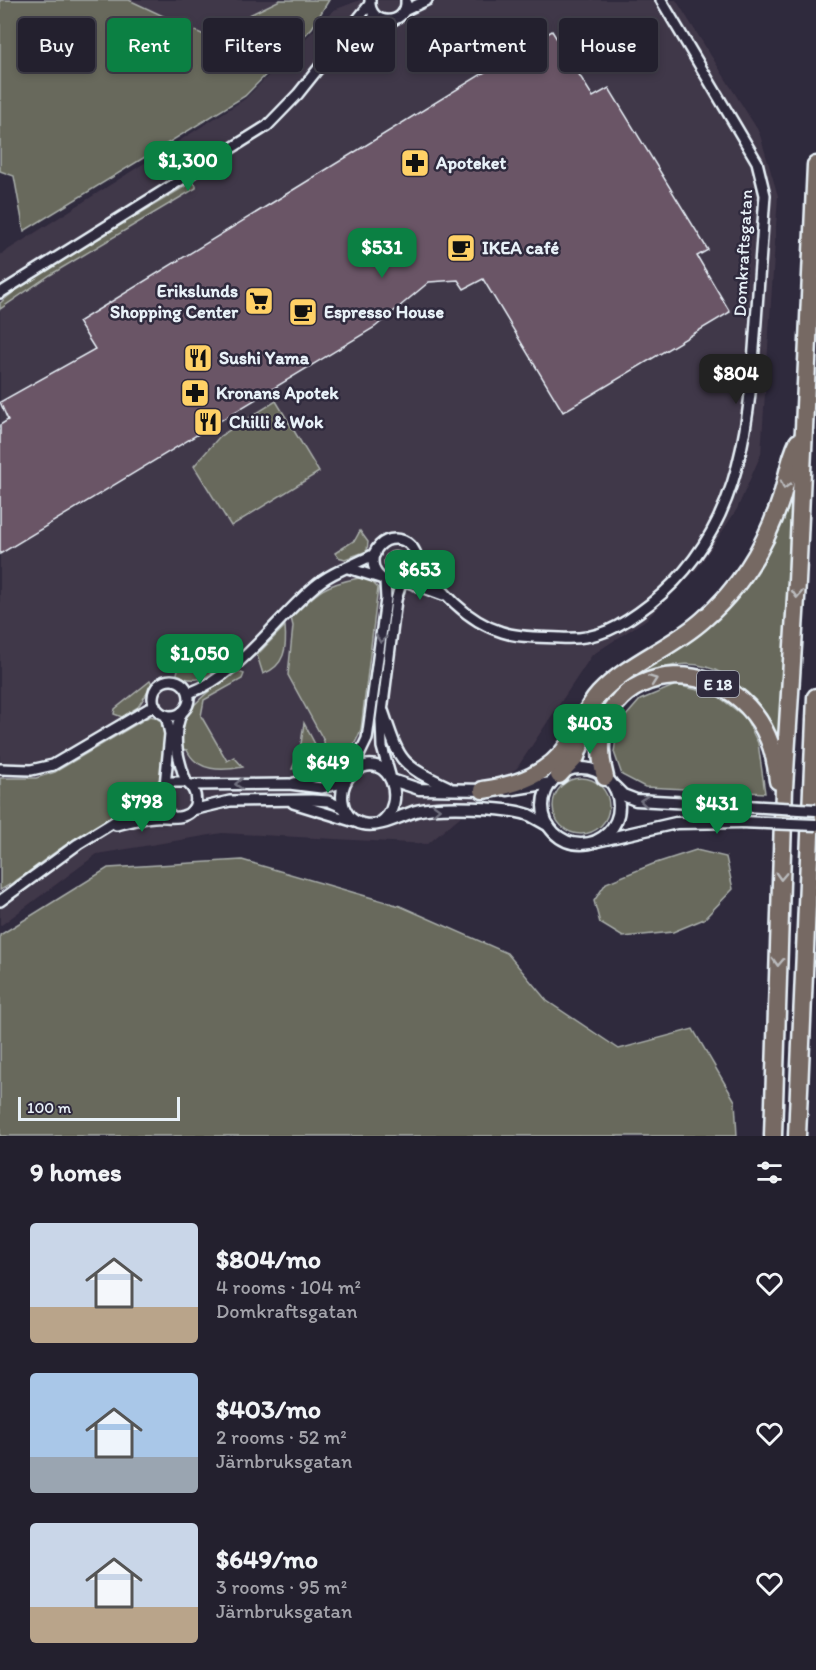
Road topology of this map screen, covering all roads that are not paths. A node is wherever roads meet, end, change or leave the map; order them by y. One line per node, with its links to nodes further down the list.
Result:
1 (406, 0): 5 (street)
2 (427, 0): 5 (street)
3 (661, 0): 17 (street, Domkraftsgatan)
4 (369, 2): 6 (street); 7 (street)
5 (404, 11): 6 (street)
6 (376, 17)
7 (357, 18)
8 (315, 72): 10 (street)
9 (816, 165): 11 (highway, E 18)
10 (0, 293)
11 (804, 431): 18 (highway, E 18, one-way to 18); 48 (highway, E 18, one-way to 48)
12 (375, 554): 13 (street); 14 (street); 15 (street)
13 (417, 560): 16 (street); 17 (street, Domkraftsgatan)
14 (348, 568): 15 (street); 19 (street)
15 (383, 579): 16 (street); 25 (street, one-way to 25)
16 (403, 582): 17 (street, Domkraftsgatan); 23 (street)
17 (445, 596)
18 (624, 675): 29 (highway, E 18); 36 (highway)
19 (189, 693): 21 (street); 22 (street)
20 (816, 697): 34 (highway)
21 (155, 705): 24 (street); 26 (street)
22 (182, 712): 24 (street); 31 (street)
23 (383, 712): 27 (street); 33 (street)
24 (166, 715): 35 (street)
25 (362, 754): 28 (street); 32 (street)
26 (0, 769)
27 (391, 778): 28 (street); 33 (street); 43 (street)
28 (347, 779): 32 (street); 38 (street)
29 (555, 779): 30 (street); 36 (street); 45 (street)
30 (608, 781): 40 (street, one-way to 30, bridge); 47 (street); 48 (highway, E 18, one-way to 48)
31 (188, 783): 32 (street, one-way to 31); 35 (street); 39 (street)
32 (289, 784)
33 (451, 788): 36 (street)
34 (814, 788): 51 (highway)
35 (163, 789): 41 (street); 46 (street)
36 (483, 790)
37 (288, 802): 38 (street); 39 (street); 42 (street)
38 (344, 808): 42 (street)
39 (192, 810): 41 (street)
40 (816, 810)
41 (171, 816): 46 (street)
42 (360, 823): 43 (street)
43 (380, 823): 45 (street, one-way to 45)
44 (816, 825): 47 (street, bridge)
45 (549, 826): 47 (street)
46 (108, 828): 49 (street)
47 (594, 841)
48 (781, 848): 50 (highway, E 18, one-way to 50)
49 (0, 901)
50 (774, 1136)
51 (797, 1136)

